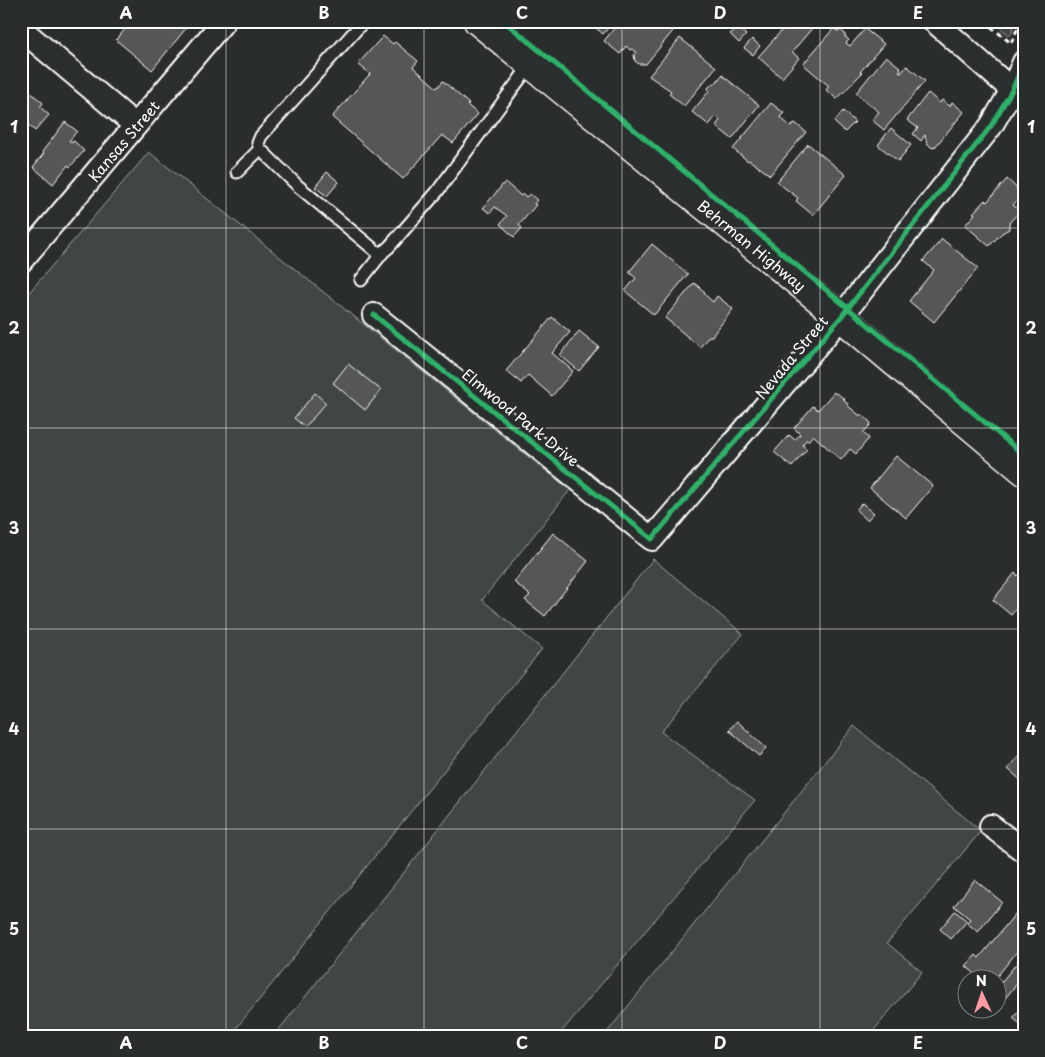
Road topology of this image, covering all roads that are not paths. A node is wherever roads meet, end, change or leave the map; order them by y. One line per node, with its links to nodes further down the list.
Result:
1 (224, 21): 9 (street, Kansas Street)
2 (364, 21): 10 (lane)
3 (478, 21): 7 (street, Behrman Highway)
4 (934, 21): 8 (street)
5 (21, 29): 9 (street)
6 (1024, 62): 8 (street, Nevada Street)
7 (530, 65): 12 (lane); 16 (street, Behrman Highway)
8 (1012, 90): 16 (street, Nevada Street)
9 (135, 125): 13 (street, Kansas Street)
10 (260, 150): 11 (lane); 12 (lane)
11 (237, 172)
12 (384, 252): 14 (lane)
13 (21, 261)
14 (362, 280)
15 (374, 315): 18 (street, Elmwood Park Drive)
16 (841, 317): 17 (street, Behrman Highway); 18 (street, Nevada Street)
17 (1024, 471)
18 (652, 539)
19 (991, 826): 20 (street)
20 (1024, 851)

